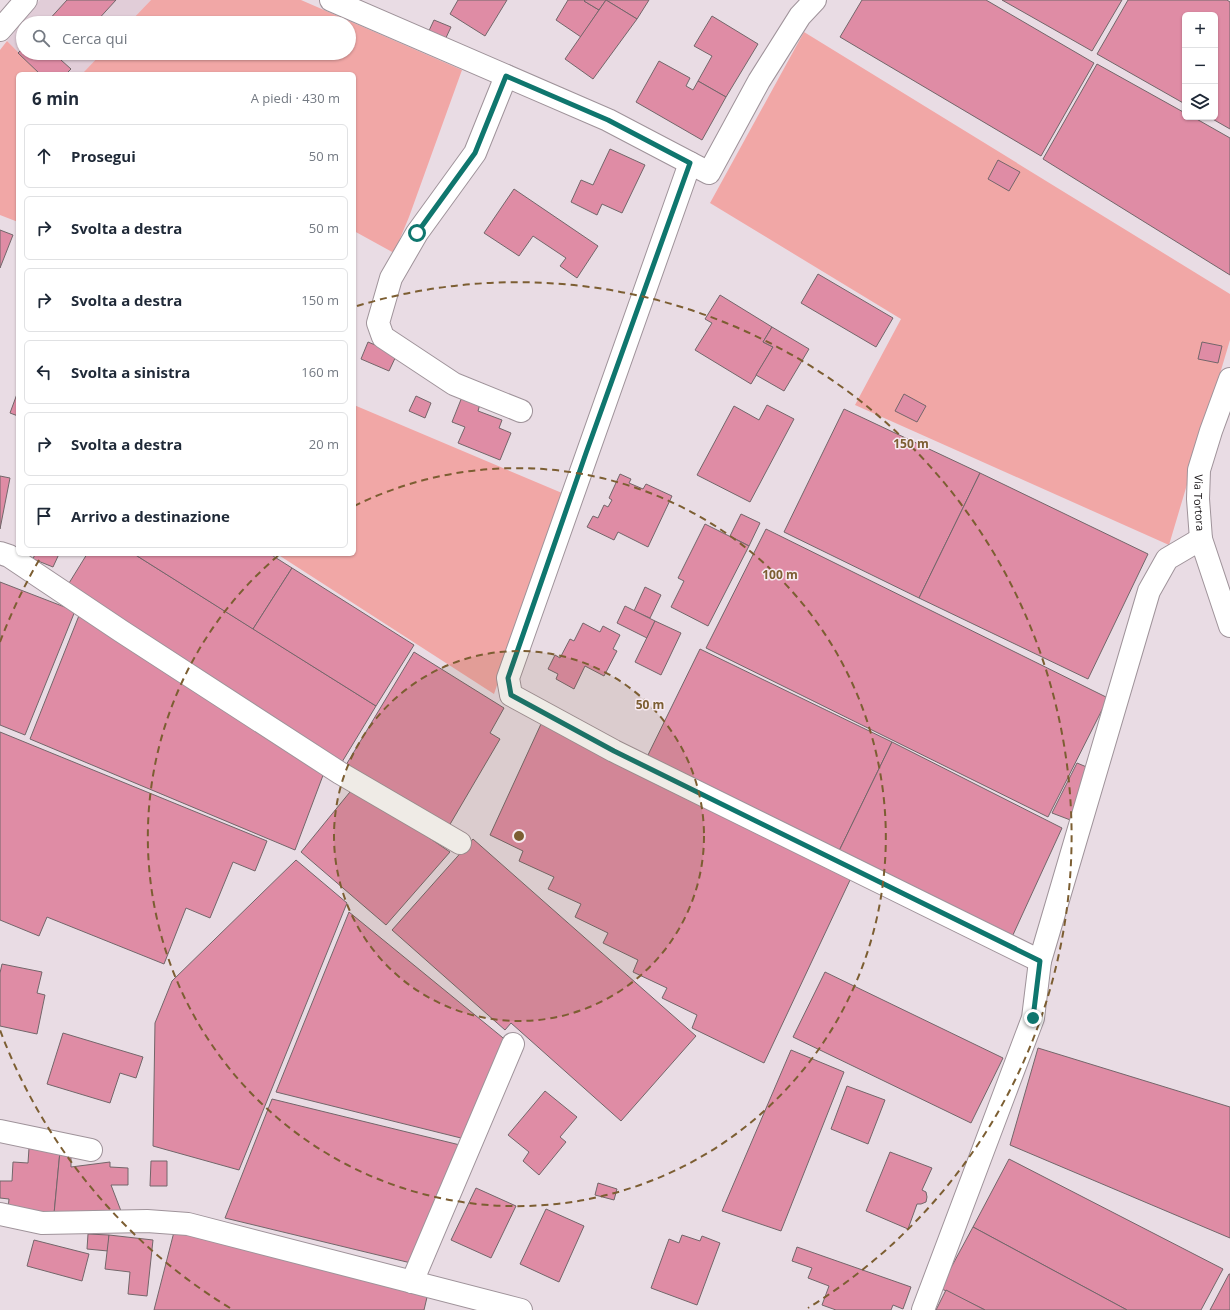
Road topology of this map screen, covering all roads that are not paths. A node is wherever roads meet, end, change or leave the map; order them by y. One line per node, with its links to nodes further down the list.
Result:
1 (26, 0): 4 (street)
2 (331, 0): 5 (street)
3 (816, 0): 6 (street)
4 (0, 30)
5 (506, 76): 6 (street); 8 (street)
6 (690, 163): 13 (street)
7 (1230, 379): 9 (street, Via Tortora)
8 (521, 411)
9 (1201, 538): 11 (street, Via Tortora); 13 (street)
10 (0, 552): 12 (street)
11 (1230, 626)
12 (460, 843)
13 (1040, 961): 20 (street)
14 (513, 1044): 18 (street)
15 (0, 1131): 16 (street)
16 (91, 1150)
17 (0, 1214): 18 (street)
18 (412, 1282): 19 (street)
19 (521, 1310)
20 (924, 1310)

